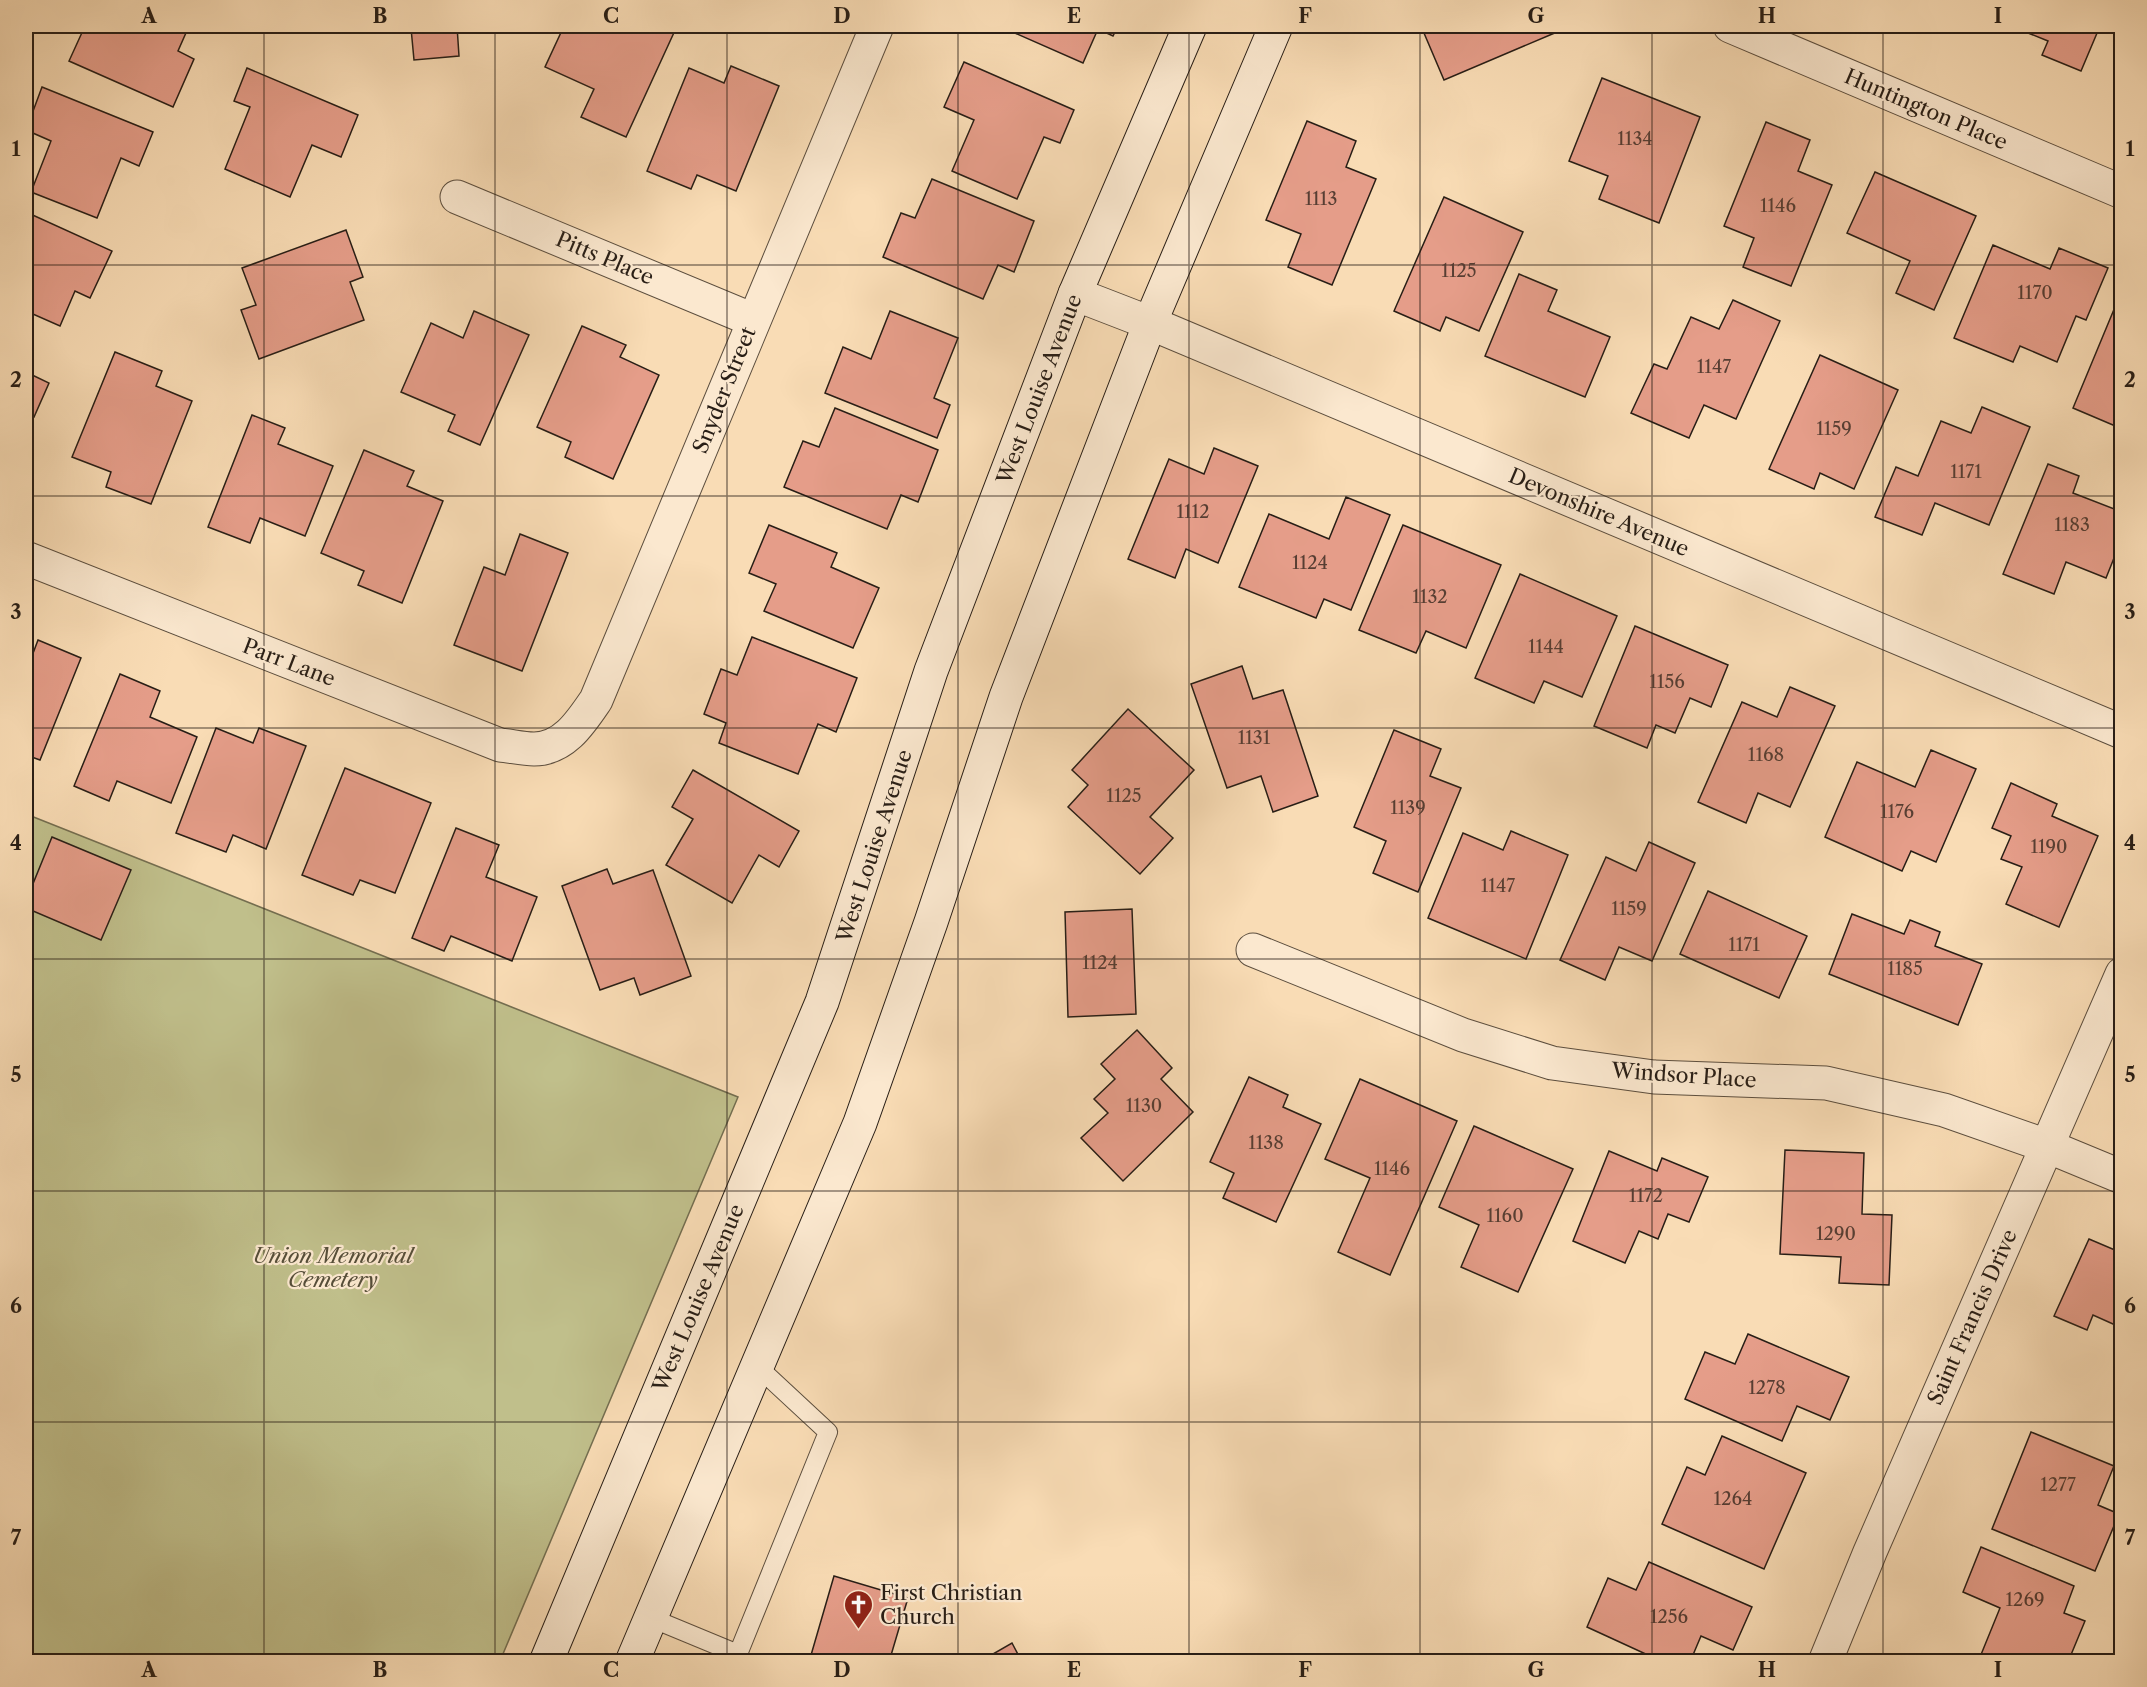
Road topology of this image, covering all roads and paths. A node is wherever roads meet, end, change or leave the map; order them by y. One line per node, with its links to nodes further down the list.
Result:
1 (877, 26): 8 (street, Snyder Street)
2 (1190, 26): 7 (street, West Louise Avenue)
3 (1276, 26): 9 (street)
4 (1730, 26): 5 (street, Huntington Place)
5 (2121, 192)
6 (457, 197): 8 (street, Pitts Place)
7 (1075, 294): 9 (street, Devonshire Avenue); 19 (street, West Louise Avenue)
8 (753, 320): 12 (street, Snyder Street)
9 (1150, 322): 11 (street, Devonshire Avenue); 17 (street)
10 (26, 558): 12 (street, Parr Lane)
11 (2121, 732)
12 (556, 743)
13 (1253, 950): 15 (street, Windsor Place)
14 (2121, 974): 15 (street, Saint Francis Drive)
15 (2047, 1146): 16 (street, Windsor Place); 21 (street, Saint Francis Drive)
16 (2121, 1177)
17 (757, 1366): 18 (street); 18 (lane)
18 (651, 1618): 20 (street)
19 (546, 1662)
20 (632, 1662)
21 (1825, 1662)

